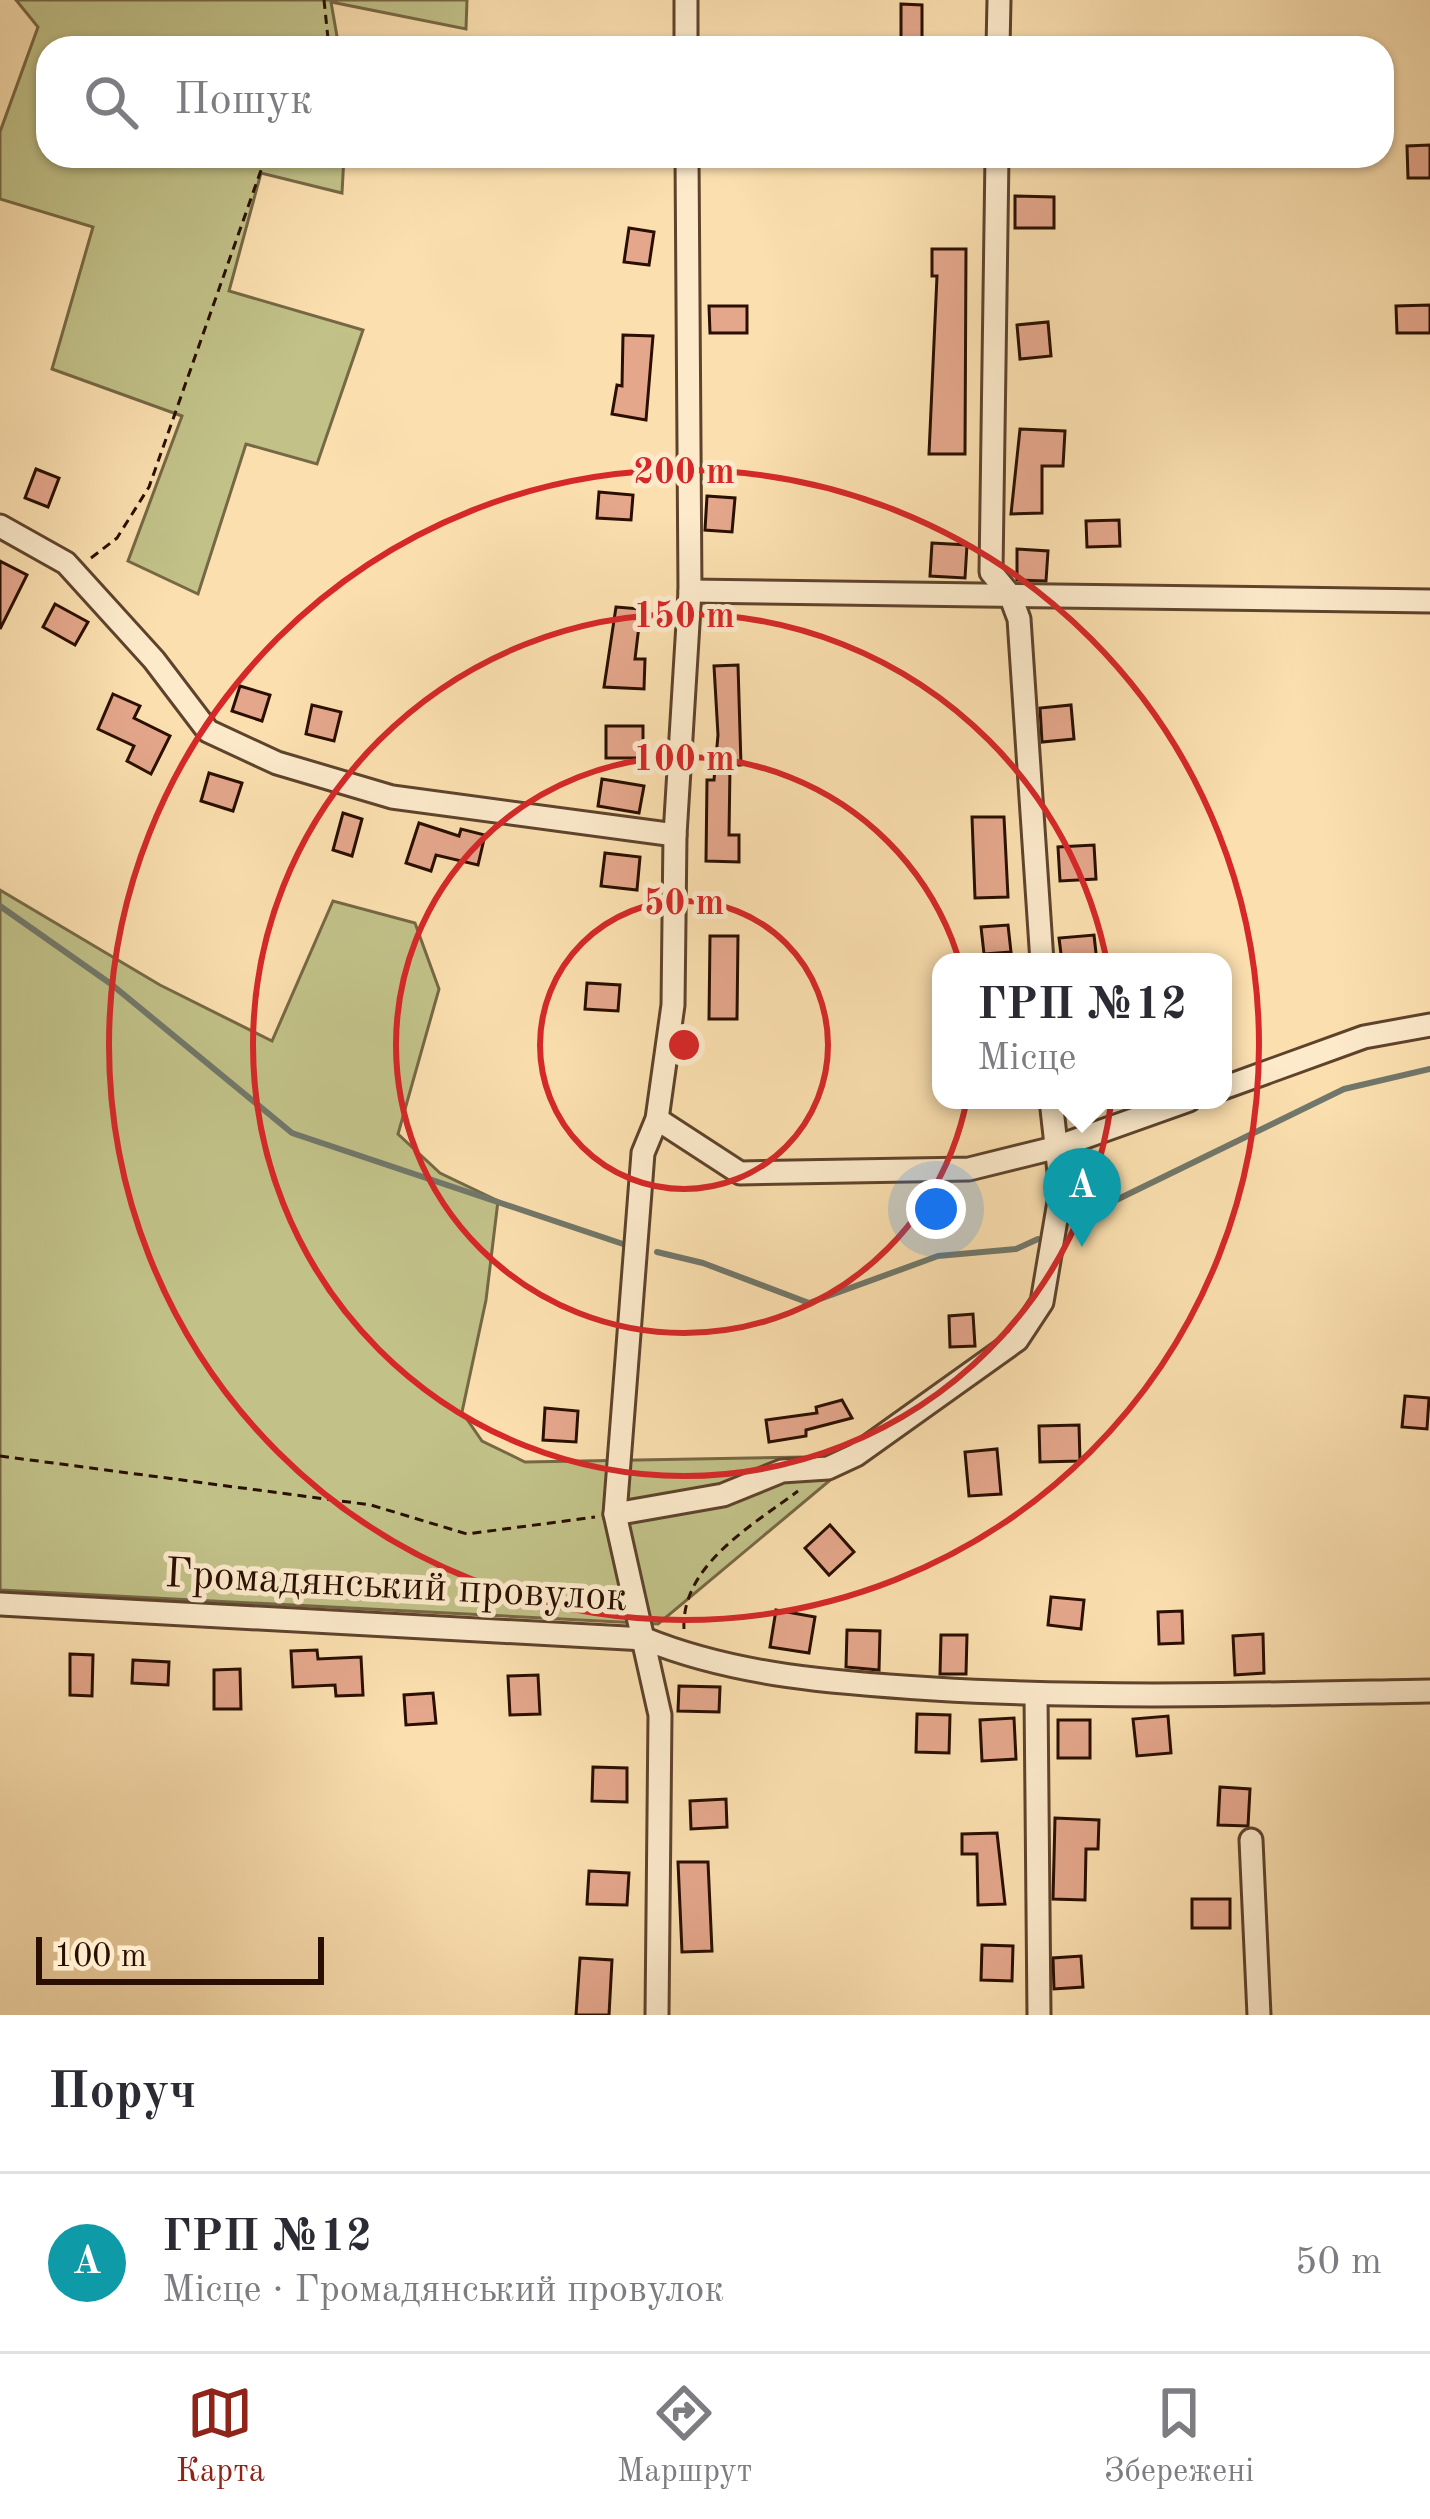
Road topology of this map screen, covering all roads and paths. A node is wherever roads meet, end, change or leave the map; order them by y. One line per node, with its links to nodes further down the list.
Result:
1 (324, 0): 4 (path)
2 (686, 0): 5 (street)
3 (999, 0): 6 (street)
4 (328, 36)
5 (686, 36)
6 (998, 36)
7 (262, 168): 11 (path)
8 (687, 168): 12 (street)
9 (997, 168): 13 (street)
10 (0, 526): 11 (street)
11 (66, 562): 15 (street)
12 (690, 591): 13 (street); 15 (street)
13 (1010, 595): 14 (street); 16 (street)
14 (1430, 601)
15 (674, 835): 21 (street)
16 (1041, 953)
17 (1430, 1025): 18 (street)
18 (1232, 1085)
19 (1052, 1109): 22 (street, Громадянський провулок)
20 (1164, 1109): 22 (street)
21 (657, 1119): 22 (street); 25 (street)
22 (1054, 1148): 24 (street, Громадянський провулок)
23 (0, 1456): 25 (path)
24 (828, 1468): 25 (street, Громадянський провулок); 28 (path)
25 (615, 1514): 27 (street)
26 (0, 1604): 27 (street, Громадянський провулок)
27 (645, 1640): 28 (street, Громадянський провулок); 32 (street)
28 (685, 1655): 30 (street, Громадянський провулок)
29 (1430, 1691): 30 (street, Громадянський провулок)
30 (1036, 1696): 33 (street)
31 (1251, 1840): 34 (street)
32 (657, 2015)
33 (1039, 2015)
34 (1259, 2015)

